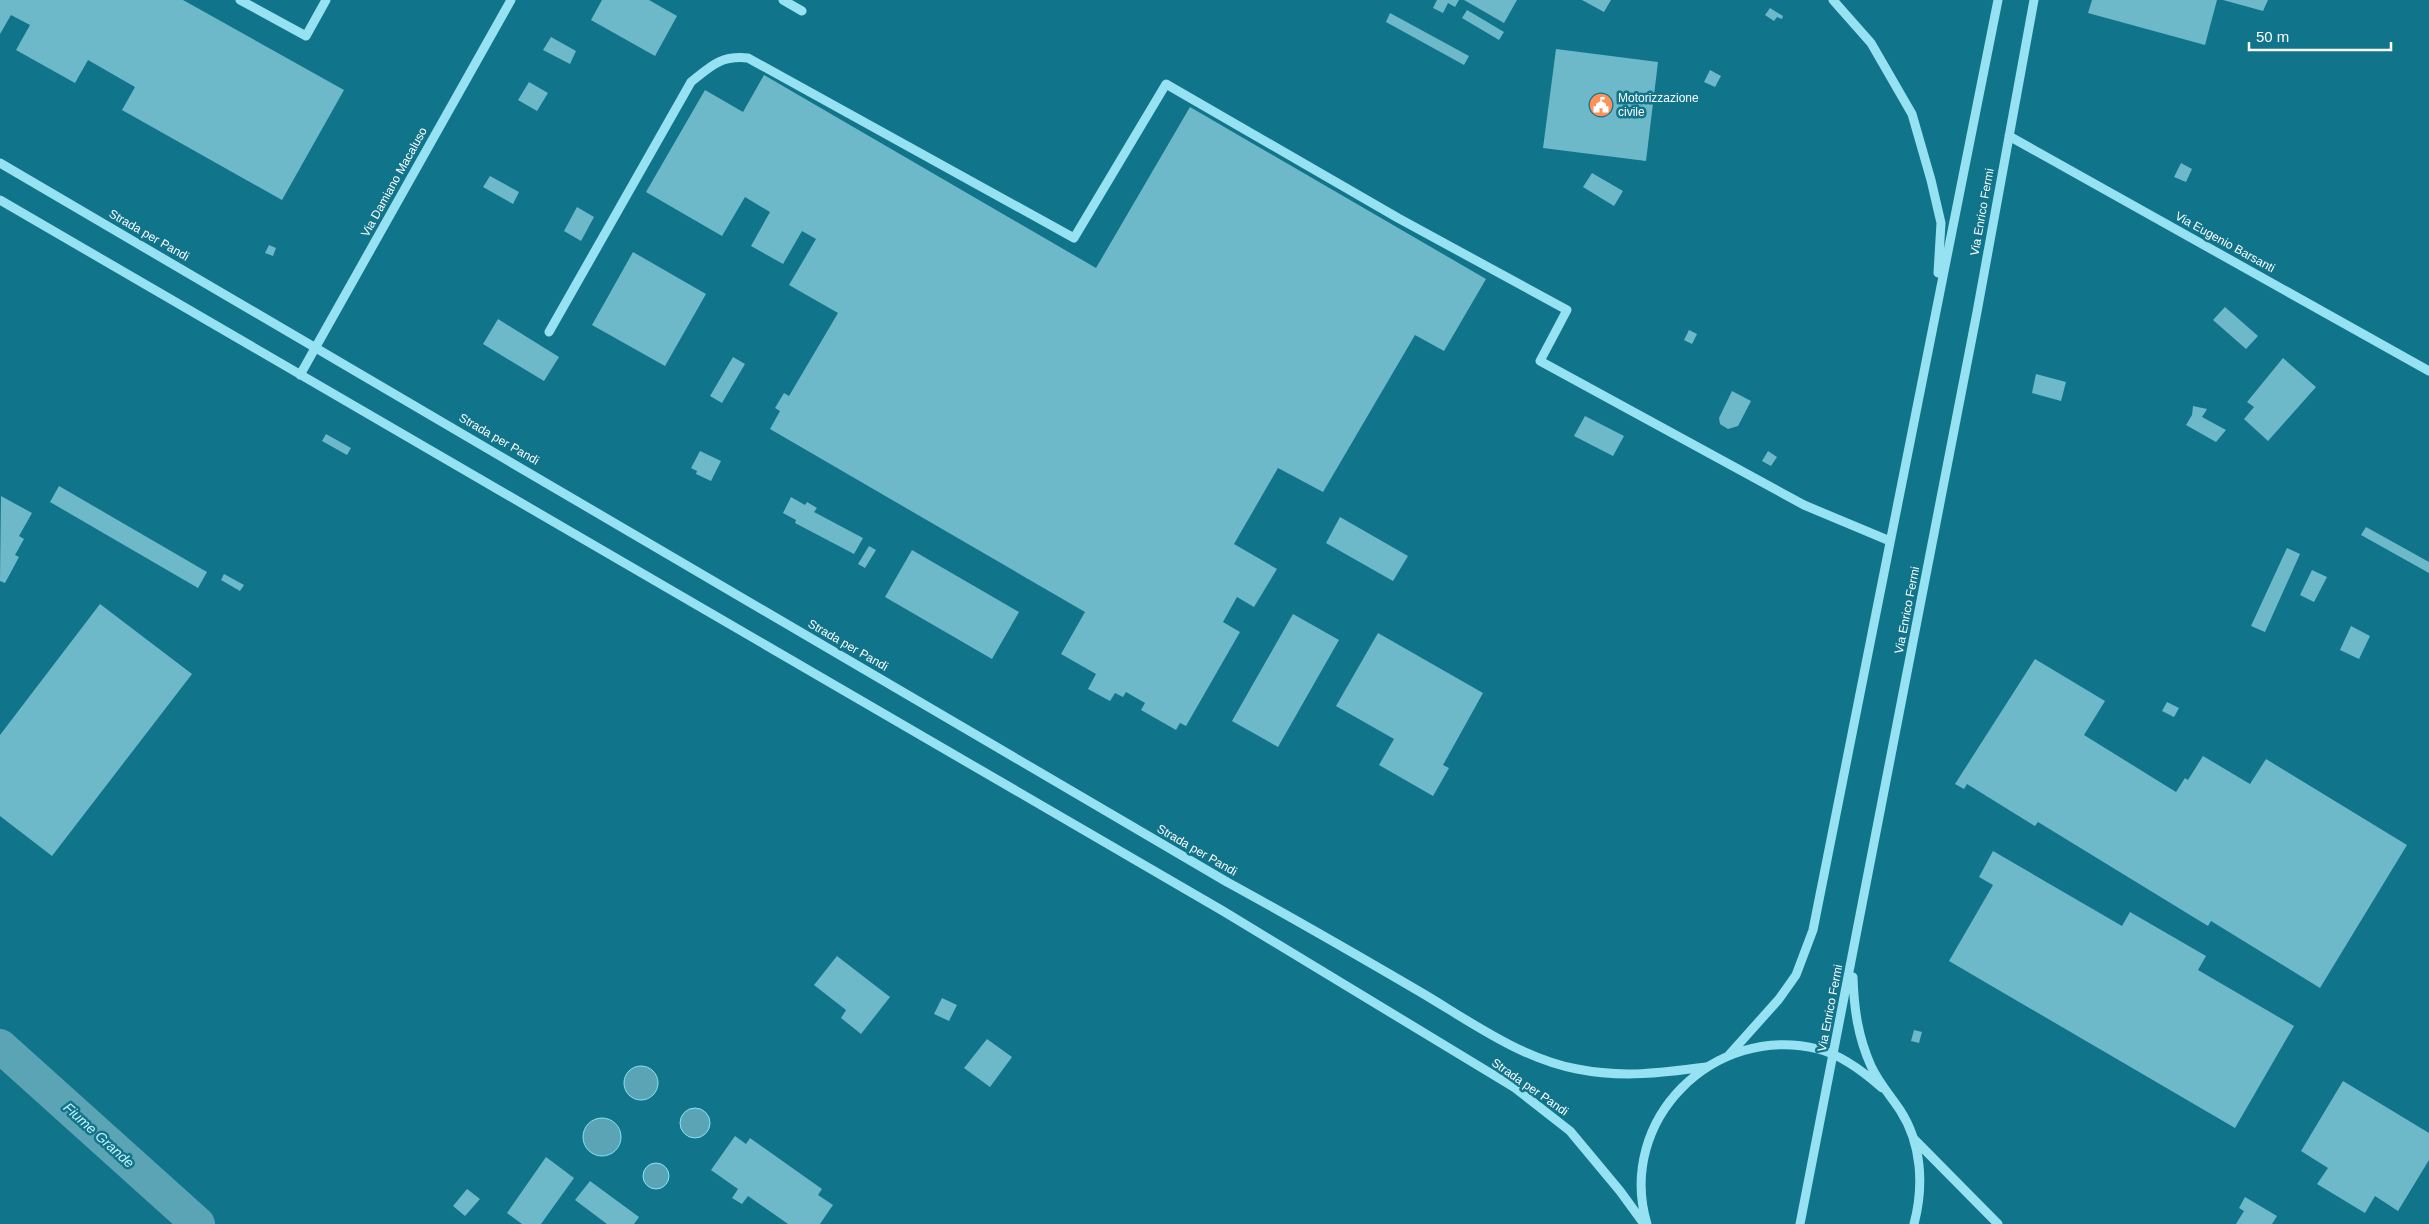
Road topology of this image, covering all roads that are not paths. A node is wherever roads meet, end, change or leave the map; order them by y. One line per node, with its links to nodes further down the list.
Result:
1 (240, 0): 2 (street)
2 (326, 0)
3 (511, 0): 14 (street, Via Damiano Macaluso)
4 (783, 0): 8 (street)
5 (1833, 0): 12 (street)
6 (1998, 0): 12 (street, Via Enrico Fermi)
7 (2034, 0): 9 (street, Via Enrico Fermi)
8 (802, 11)
9 (2009, 136): 15 (street, Via Eugenio Barsanti); 18 (street, Via Enrico Fermi)
10 (0, 163): 14 (street, Strada per Pandi)
11 (0, 200): 16 (street, Strada per Pandi)
12 (1936, 306): 17 (street, Via Enrico Fermi)
13 (549, 332): 17 (street)
14 (316, 347): 16 (street, Via Damiano Macaluso); 21 (street, Strada per Pandi)
15 (2429, 371)
16 (300, 375): 24 (street, Strada per Pandi)
17 (1890, 541): 19 (street, Via Enrico Fermi)
18 (1852, 959): 20 (street, Via Enrico Fermi); 22 (street)
19 (1729, 1055): 20 (street); 21 (street)
20 (1834, 1055): 22 (street); 25 (street, Via Enrico Fermi)
21 (1706, 1067): 24 (street)
22 (1882, 1088): 23 (street)
23 (1914, 1139): 26 (street); 27 (street)
24 (1646, 1224)
25 (1800, 1224)
26 (1914, 1224)
27 (1998, 1224)

